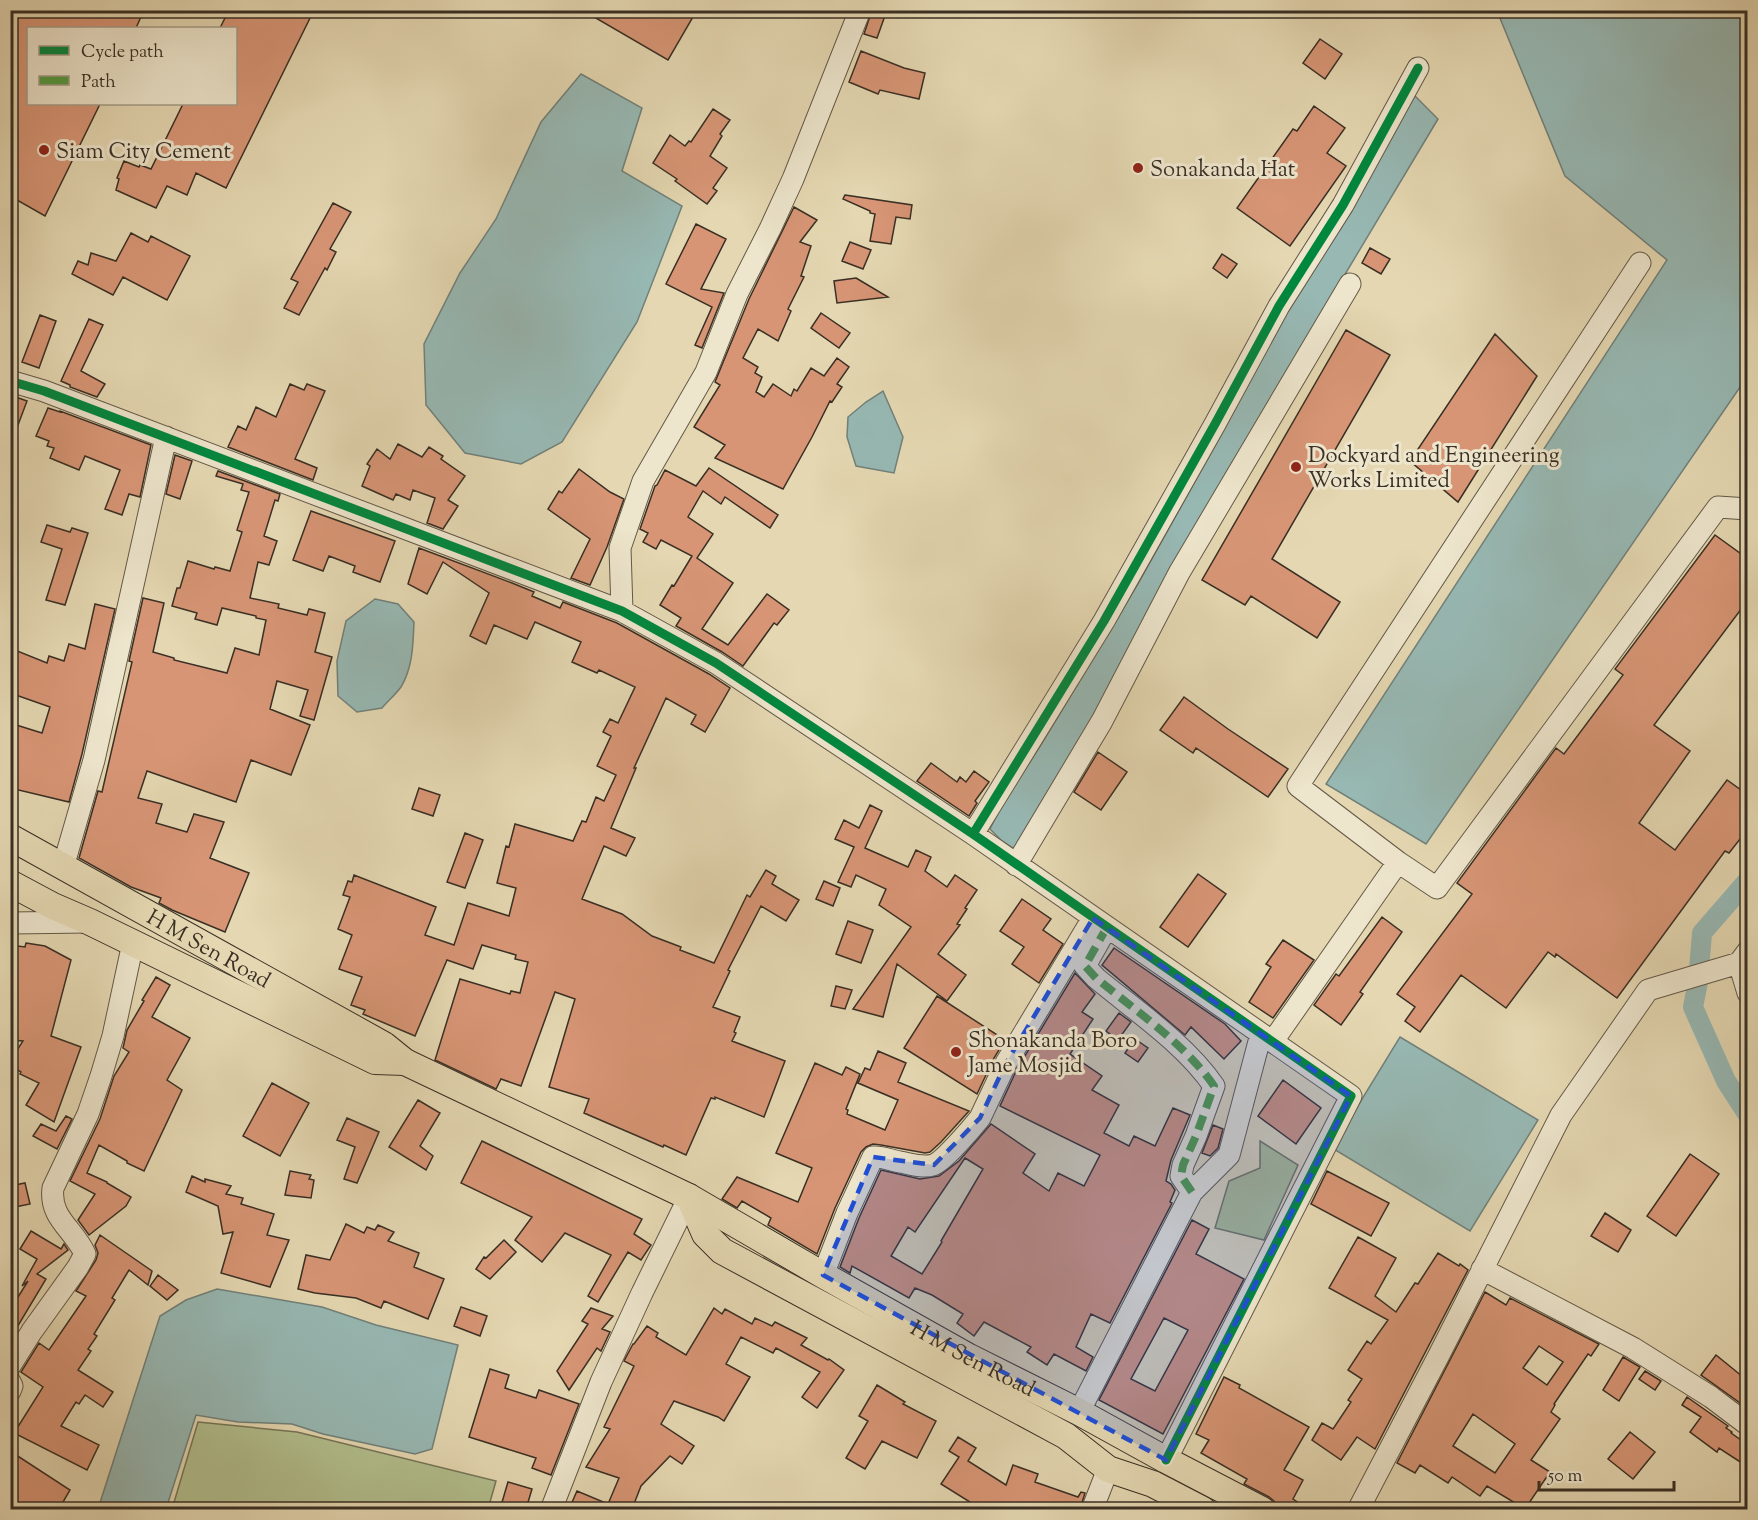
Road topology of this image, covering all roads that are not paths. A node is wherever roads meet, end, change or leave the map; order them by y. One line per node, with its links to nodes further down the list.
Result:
1 (860, 10): 8 (street)
2 (1418, 68): 9 (street)
3 (1640, 263): 11 (street)
4 (1350, 284): 12 (street)
5 (10, 381): 6 (street)
6 (166, 436): 8 (street); 13 (street)
7 (1748, 509): 11 (street)
8 (622, 611): 9 (street)
9 (973, 834): 12 (street)
10 (10, 837): 13 (main road, H M Sen Road)
11 (1398, 862): 22 (street)
12 (1016, 865): 17 (street)
13 (63, 867): 15 (main road, H M Sen Road)
14 (10, 883): 18 (main road, H M Sen Road)
15 (123, 900): 18 (main road); 23 (main road, H M Sen Road)
16 (10, 923): 18 (street)
17 (1100, 923): 22 (street); 24 (street); 27 (street)
18 (99, 926): 19 (main road, H M Sen Road)
19 (133, 943): 23 (main road, H M Sen Road); 28 (street)
20 (1743, 957): 21 (street); 26 (street)
21 (1748, 993)
22 (1267, 1037): 24 (street); 33 (street)
23 (405, 1062): 25 (main road, H M Sen Road)
24 (1192, 1192): 31 (street)
25 (689, 1197): 27 (main road, H M Sen Road); 34 (main road, H M Sen Road); 35 (street)
26 (1482, 1269): 32 (street); 39 (street)
27 (823, 1275): 31 (main road, H M Sen Road)
28 (10, 1366)
29 (10, 1382): 30 (street)
30 (10, 1390)
31 (1079, 1412): 33 (main road, H M Sen Road)
32 (1748, 1425)
33 (1166, 1460): 38 (main road, H M Sen Road)
34 (1108, 1469): 36 (street); 37 (main road, H M Sen Road)
35 (551, 1509)
36 (1092, 1509)
37 (1203, 1509)
38 (1262, 1509)
39 (1358, 1509)

